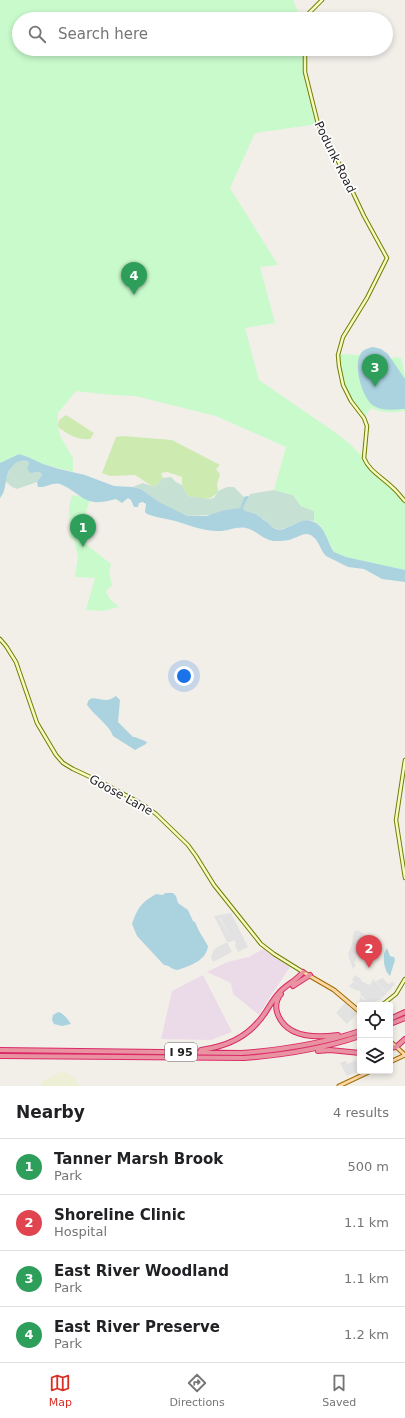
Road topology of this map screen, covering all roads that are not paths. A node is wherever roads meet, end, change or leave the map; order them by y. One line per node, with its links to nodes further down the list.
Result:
1 (322, 0): 2 (street)
2 (310, 12)
3 (305, 56): 4 (street, Podunk Road)
4 (405, 501)
5 (0, 639): 8 (street, Goose Lane)
6 (405, 760): 7 (street)
7 (405, 878)
8 (303, 972): 9 (main road, Goose Lane); 25 (highway)
9 (310, 975): 12 (main road, Goose Lane); 17 (highway)
10 (405, 979): 11 (street)
11 (386, 1002)
12 (357, 1009)
13 (405, 1012): 14 (highway)
14 (393, 1017)
15 (405, 1018): 16 (highway)
16 (393, 1023)
17 (357, 1031)
18 (357, 1031): 25 (highway, I 95)
19 (357, 1037): 26 (highway, I 95)
20 (405, 1039): 22 (highway)
21 (393, 1044): 22 (main road)
22 (396, 1046): 23 (highway); 28 (main road)
23 (393, 1047)
24 (0, 1050): 25 (highway, I 95)
25 (170, 1052)
26 (295, 1053): 27 (highway); 29 (highway, I 95)
27 (357, 1053)
28 (405, 1055): 30 (main road)
29 (0, 1056)
30 (393, 1061)
31 (365, 1074): 32 (main road)
32 (339, 1086)

